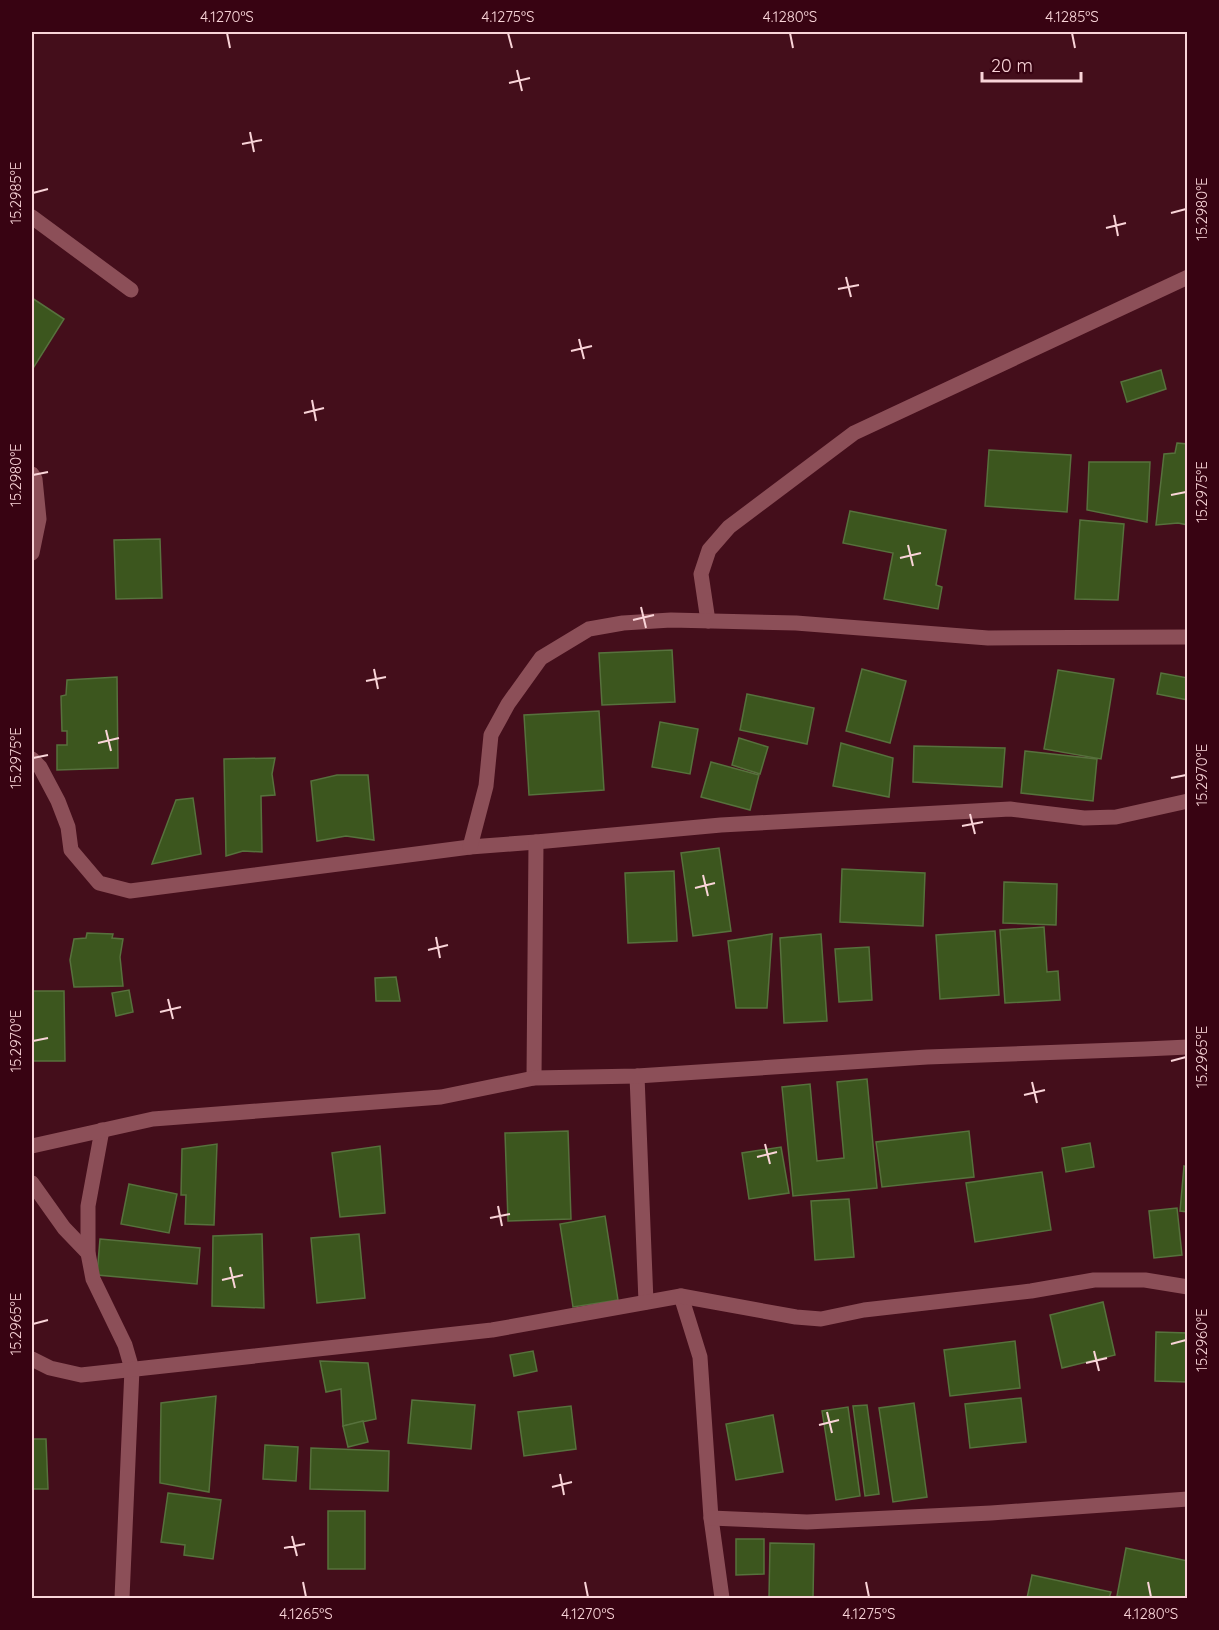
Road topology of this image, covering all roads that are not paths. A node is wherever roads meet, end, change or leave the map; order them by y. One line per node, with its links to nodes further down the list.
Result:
1 (32, 217): 3 (street)
2 (1188, 277): 6 (street)
3 (131, 290)
4 (32, 474): 5 (street)
5 (32, 553)
6 (708, 621): 7 (street); 11 (street)
7 (1188, 637)
8 (32, 759): 11 (street)
9 (1188, 801): 10 (street)
10 (536, 842): 11 (street); 14 (street)
11 (470, 847)
12 (1188, 1047): 13 (street)
13 (637, 1076): 14 (street); 21 (street)
14 (534, 1078): 15 (street)
15 (102, 1130): 16 (street); 18 (street)
16 (32, 1146)
17 (32, 1183): 18 (street)
18 (88, 1253): 23 (street)
19 (1188, 1287): 20 (street)
20 (681, 1296): 21 (street); 25 (street)
21 (646, 1302): 23 (street)
22 (32, 1359): 23 (street)
23 (132, 1369): 26 (street)
24 (1188, 1499): 25 (street)
25 (711, 1518): 27 (street)
26 (122, 1599)
27 (722, 1599)

